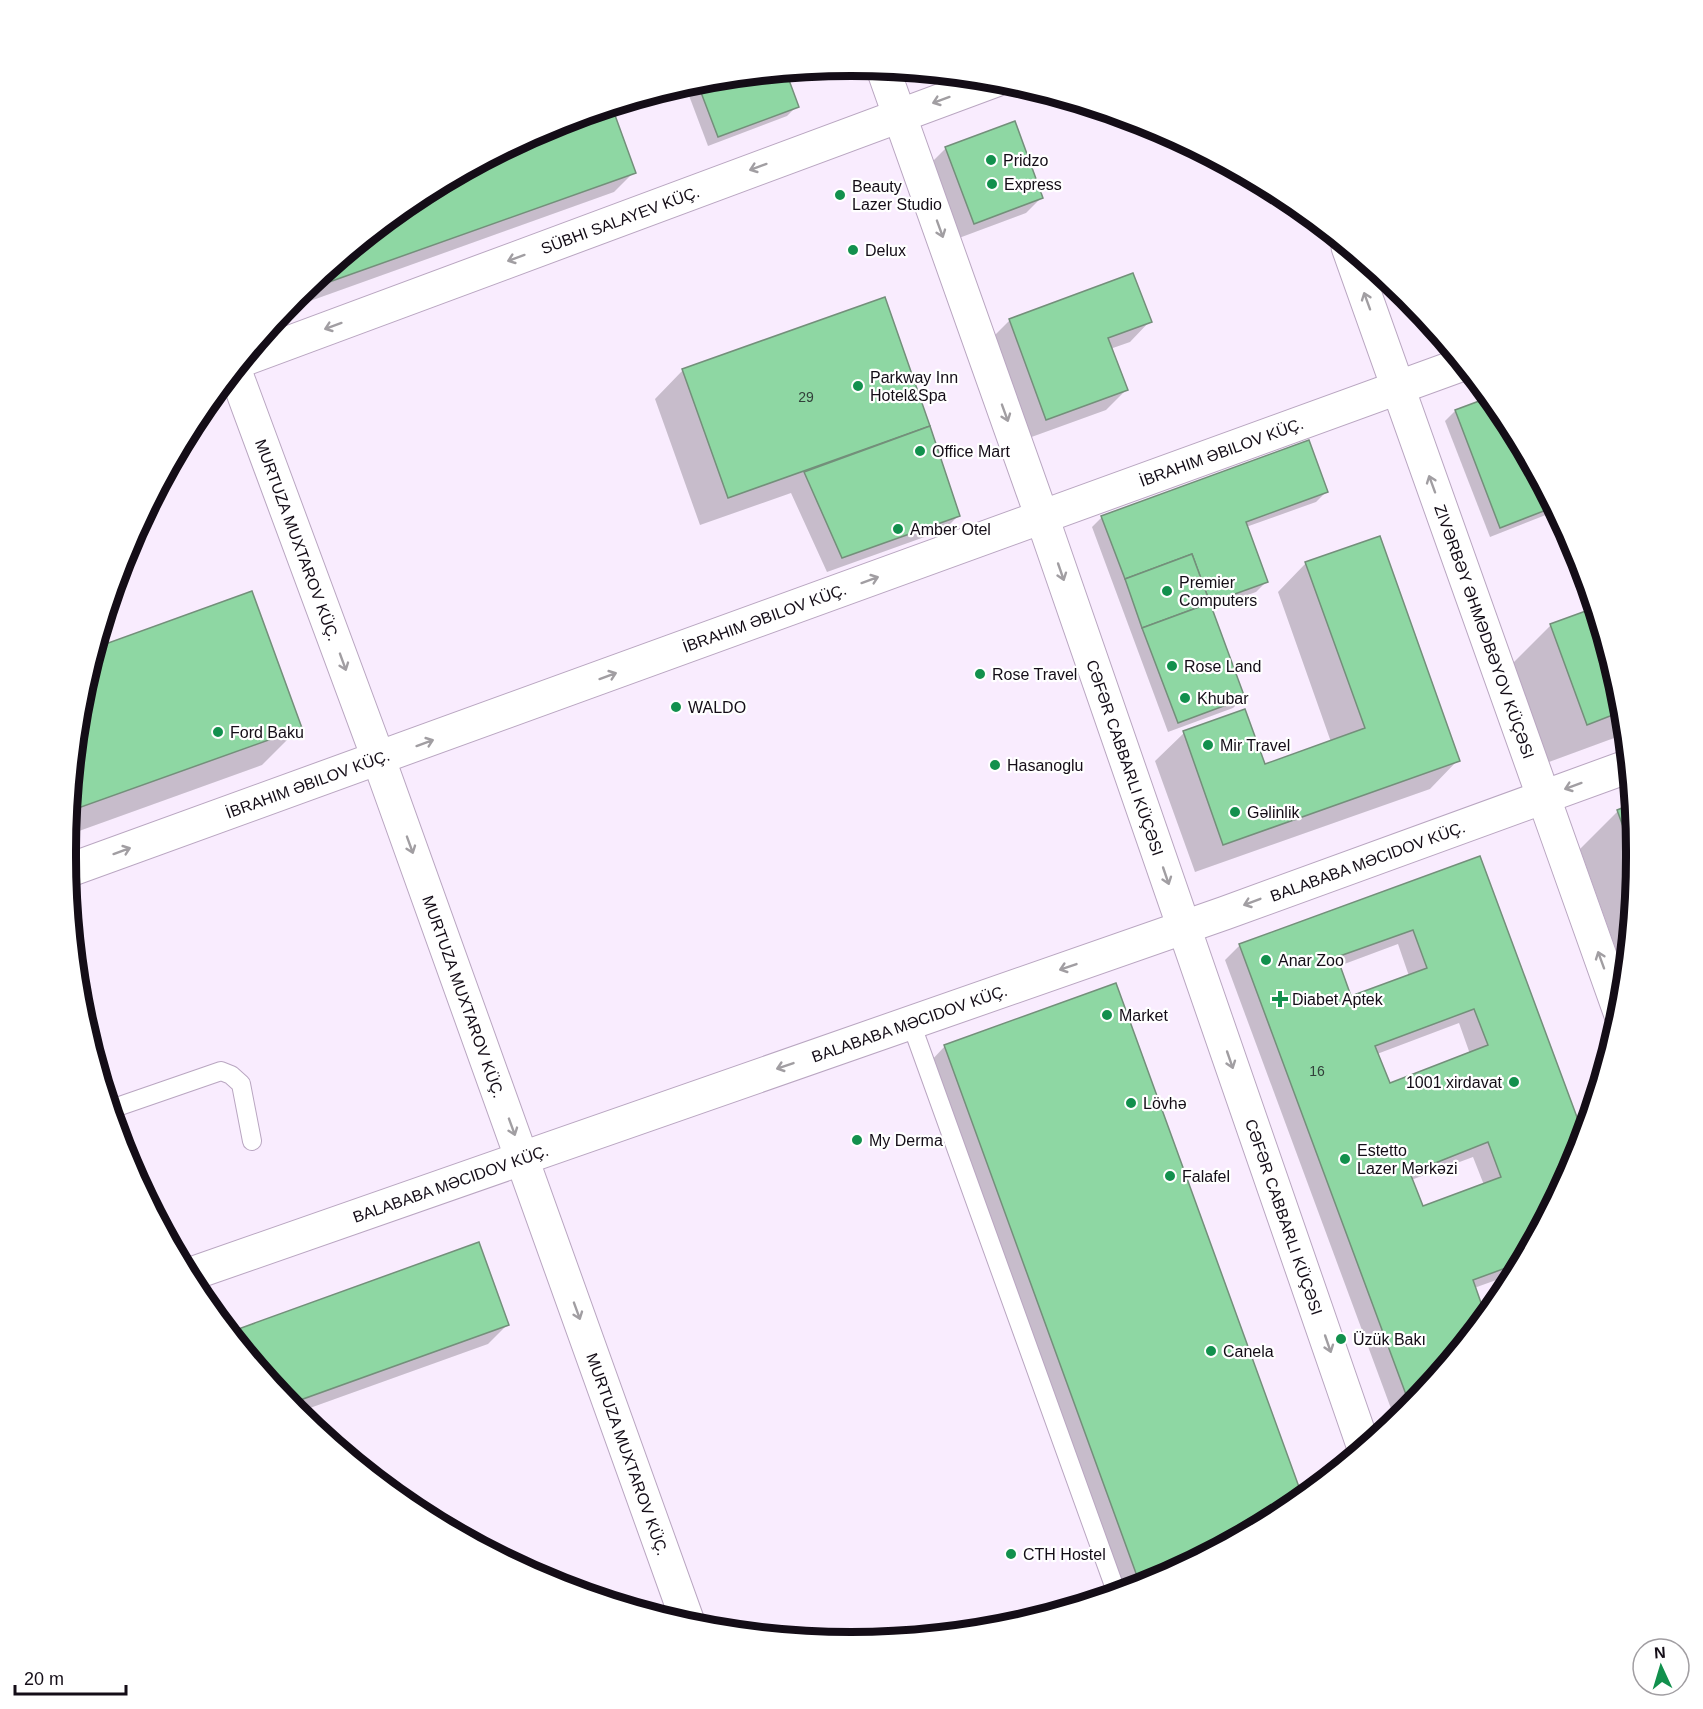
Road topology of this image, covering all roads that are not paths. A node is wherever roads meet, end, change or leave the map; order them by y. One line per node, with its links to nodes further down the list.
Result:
1 (886, 77): 3 (street)
2 (977, 87): 3 (street, SÜBHI SALAYEV KÜÇ., one-way to 3)
3 (900, 115): 5 (street, SÜBHI SALAYEV KÜÇ., one-way to 5); 9 (street, one-way to 9)
4 (1353, 261): 8 (street, ZIVƏRBƏY ƏHMƏDBƏYOV KÜÇƏSI, one-way to 4)
5 (259, 354)
6 (1455, 367): 8 (street, İBRAHIM ƏBILOV KÜÇ.)
7 (238, 379): 10 (street, MURTUZA MUXTAROV KÜÇ., one-way to 10)
8 (1398, 389): 9 (street, İBRAHIM ƏBILOV KÜÇ.); 12 (street, ZIVƏRBƏY ƏHMƏDBƏYOV KÜÇƏSI, one-way to 8)
9 (1042, 517): 10 (street, İBRAHIM ƏBILOV KÜÇ., one-way to 9); 14 (street, one-way to 14)
10 (379, 760): 13 (street, İBRAHIM ƏBILOV KÜÇ., one-way to 10); 19 (street, MURTUZA MUXTAROV KÜÇ., one-way to 19)
11 (1622, 769): 12 (street, BALABABA MƏCIDOV KÜÇ., one-way to 12)
12 (1543, 796): 14 (street, BALABABA MƏCIDOV KÜÇ., one-way to 14); 15 (street, ZIVƏRBƏY ƏHMƏDBƏYOV KÜÇƏSI, one-way to 12)
13 (76, 868)
14 (1184, 927): 16 (street, BALABABA MƏCIDOV KÜÇ., one-way to 16); 21 (street, one-way to 21)
15 (1614, 996)
16 (911, 1023): 19 (street, BALABABA MƏCIDOV KÜÇ., one-way to 19); 22 (lane)
17 (118, 1107): 18 (lane)
18 (252, 1142)
19 (523, 1158): 20 (street, BALABABA MƏCIDOV KÜÇ.); 23 (street, MURTUZA MUXTAROV KÜÇ., one-way to 23)
20 (197, 1272)
21 (1361, 1440)
22 (1114, 1586)
23 (685, 1614)

